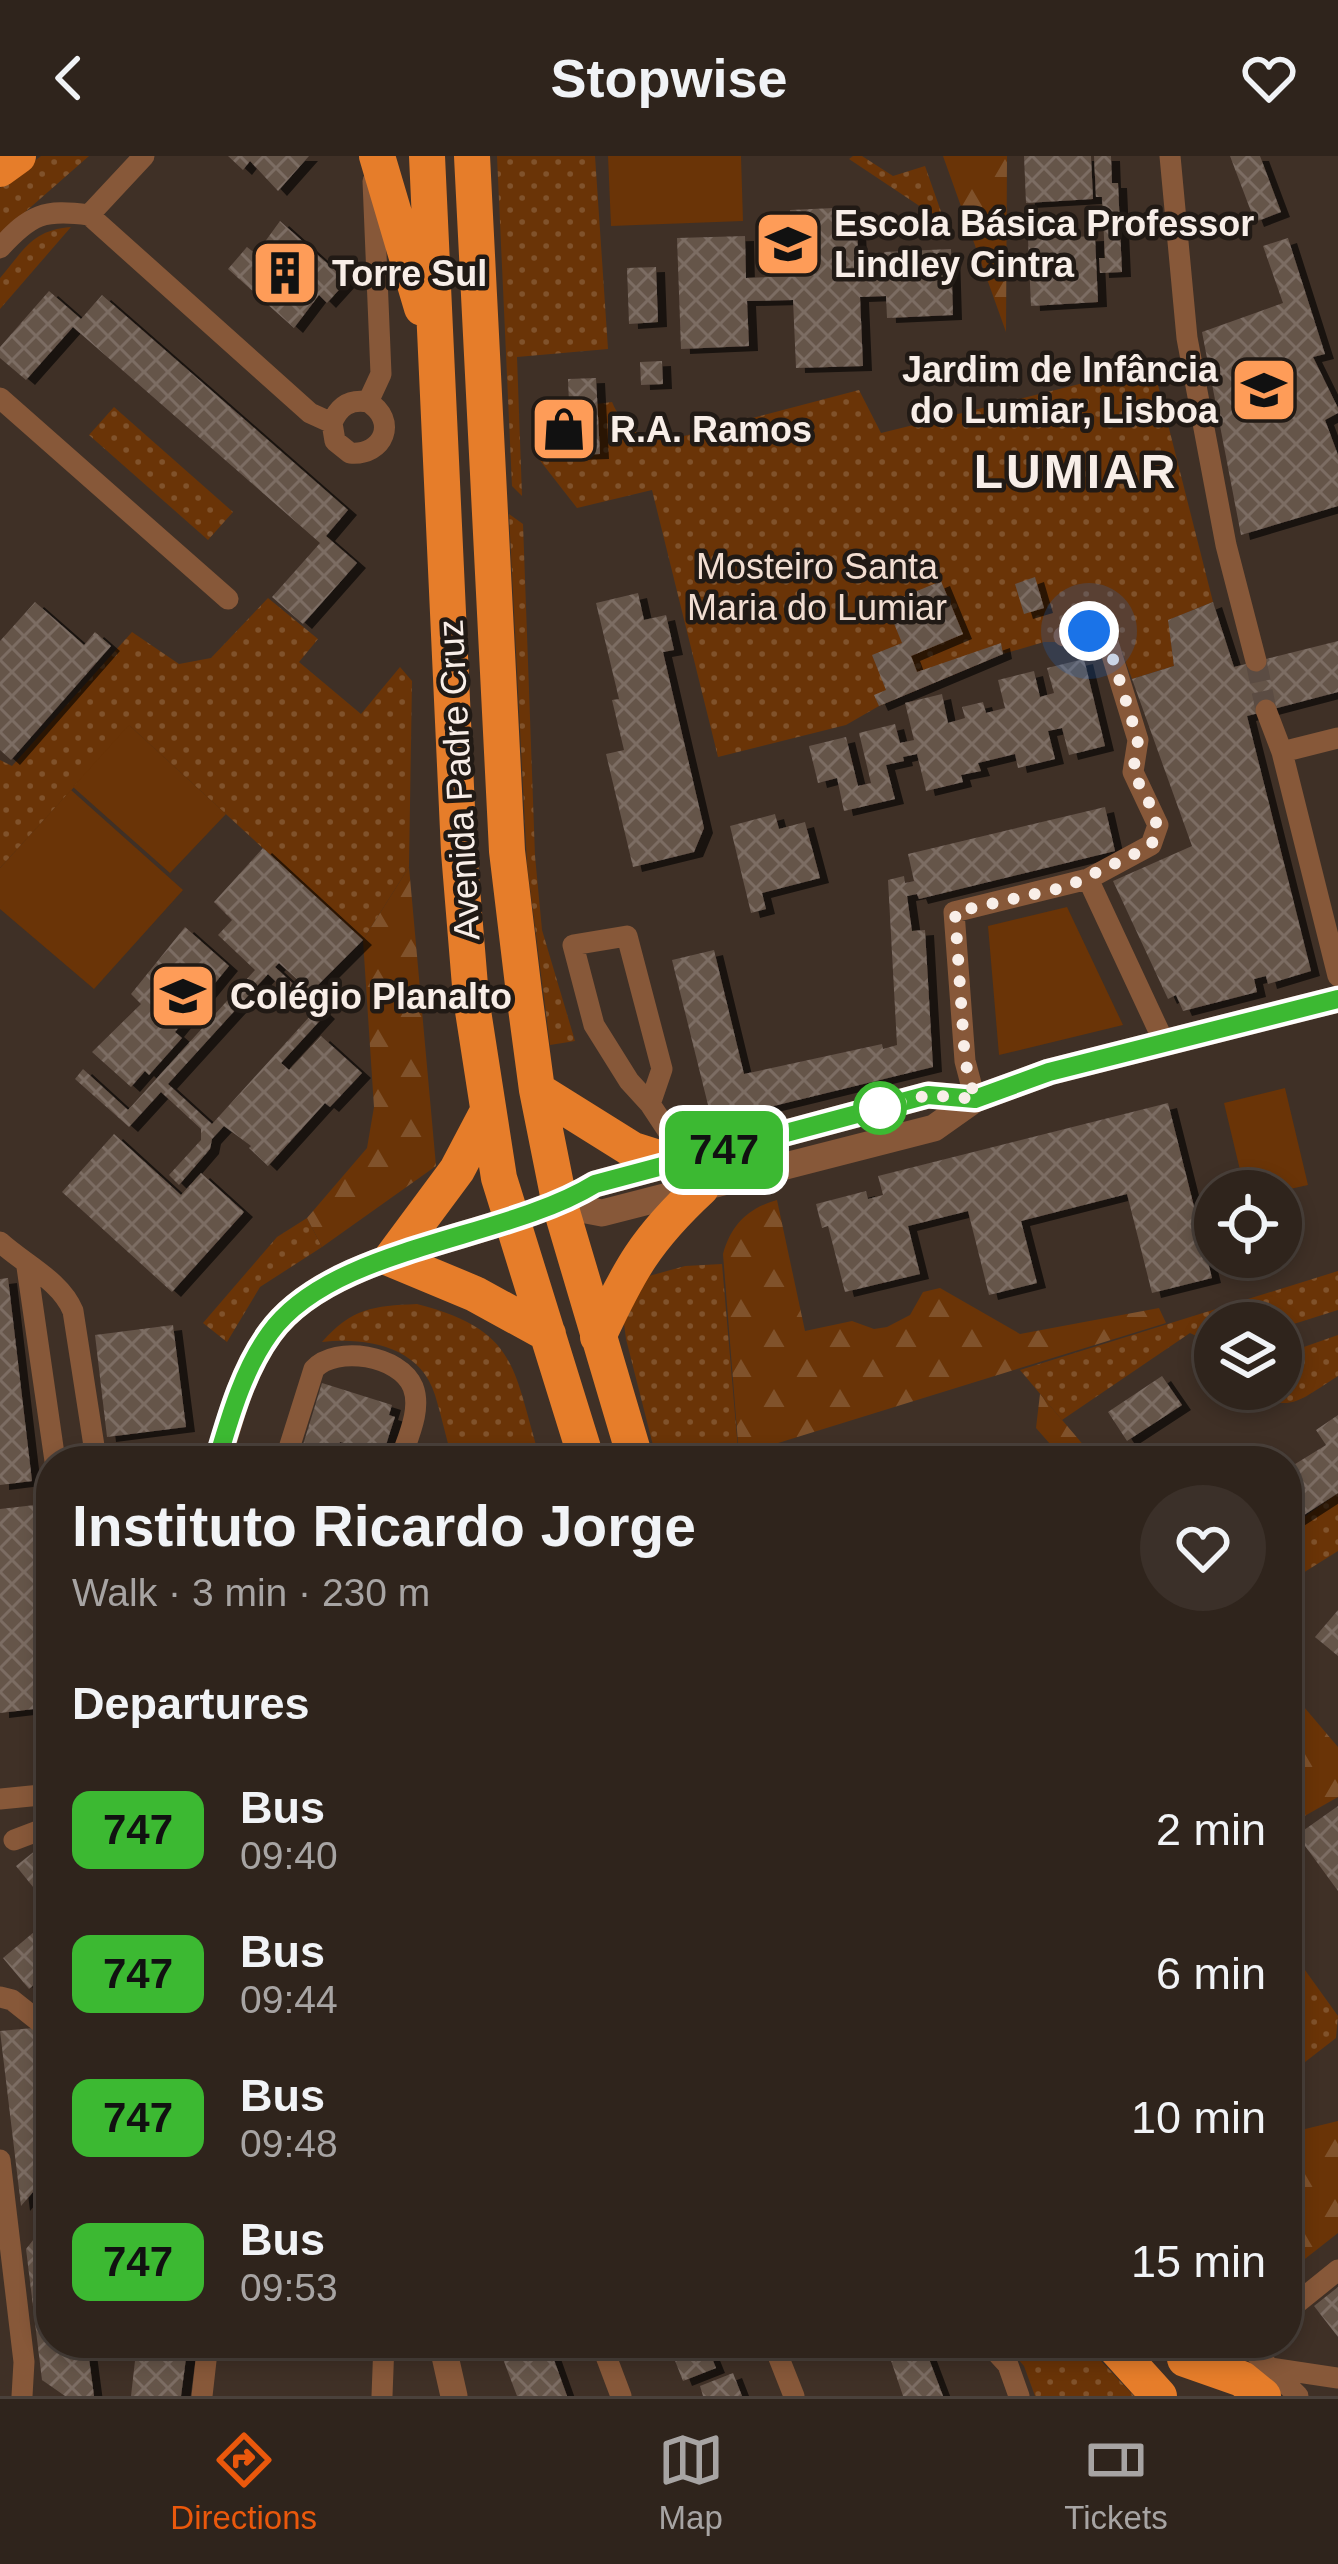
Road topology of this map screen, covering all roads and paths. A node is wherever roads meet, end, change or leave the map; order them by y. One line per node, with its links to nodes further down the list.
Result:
1 (18, 156): 7 (highway)
2 (144, 156): 8 (street)
3 (374, 156): 10 (highway); 12 (street)
4 (427, 156): 10 (highway, Avenida Padre Cruz)
5 (472, 156): 24 (highway, Avenida Padre Cruz)
6 (1170, 156): 16 (street)
7 (0, 169)
8 (89, 215): 9 (street); 13 (street)
9 (0, 248)
10 (439, 358): 27 (highway, Avenida Padre Cruz)
11 (0, 398): 14 (street)
12 (368, 402): 13 (street); 13 (street)
13 (332, 423)
14 (228, 599)
15 (1064, 636): 20 (street)
16 (1256, 661)
17 (1266, 710): 19 (street)
18 (1338, 738): 19 (street)
19 (1282, 752): 21 (street)
20 (1088, 879): 23 (street); 25 (street)
21 (1338, 976)
22 (1338, 999): 23 (street)
23 (1164, 1042): 25 (street)
24 (537, 1090): 28 (highway); 29 (highway, Avenida Padre Cruz)
25 (975, 1099): 28 (street)
26 (650, 1104): 26 (street); 28 (street)
27 (487, 1113): 30 (highway, Avenida Padre Cruz); 32 (highway)
28 (687, 1170): 29 (street); 35 (highway)
29 (560, 1205): 30 (street); 35 (highway, Avenida Padre Cruz)
30 (512, 1221): 32 (street); 34 (highway, Avenida Padre Cruz)
31 (0, 1241): 33 (street)
32 (391, 1259): 34 (highway); 38 (street)
33 (27, 1268): 36 (street); 37 (street)
34 (548, 1334): 41 (highway, Avenida Padre Cruz)
35 (598, 1337): 42 (highway, Avenida Padre Cruz)
36 (53, 1446)
37 (94, 1446)
38 (223, 1446)
39 (290, 1446): 40 (street)
40 (404, 1446)
41 (582, 1446)
42 (631, 1446)
43 (36, 1794): 44 (street)
44 (0, 1799)
45 (36, 1832): 46 (street)
46 (14, 1840)
47 (0, 1997): 48 (street)
48 (36, 2019)
49 (0, 2160): 63 (street)
50 (1338, 2270): 51 (street)
51 (1302, 2299)
52 (206, 2358): 64 (street)
53 (383, 2358): 65 (street)
54 (445, 2358): 66 (street)
55 (607, 2358): 67 (street)
56 (779, 2358): 68 (street)
57 (1002, 2358): 69 (street)
58 (1125, 2358): 70 (highway)
59 (1185, 2358): 71 (highway)
60 (1194, 2358): 62 (highway)
61 (1338, 2378): 62 (street)
62 (1267, 2382): 72 (street)
63 (22, 2396)
64 (202, 2396)
65 (382, 2396)
66 (454, 2396)
67 (621, 2396)
68 (794, 2396)
69 (1019, 2396)
70 (1160, 2396)
71 (1224, 2396)
72 (1298, 2396)

